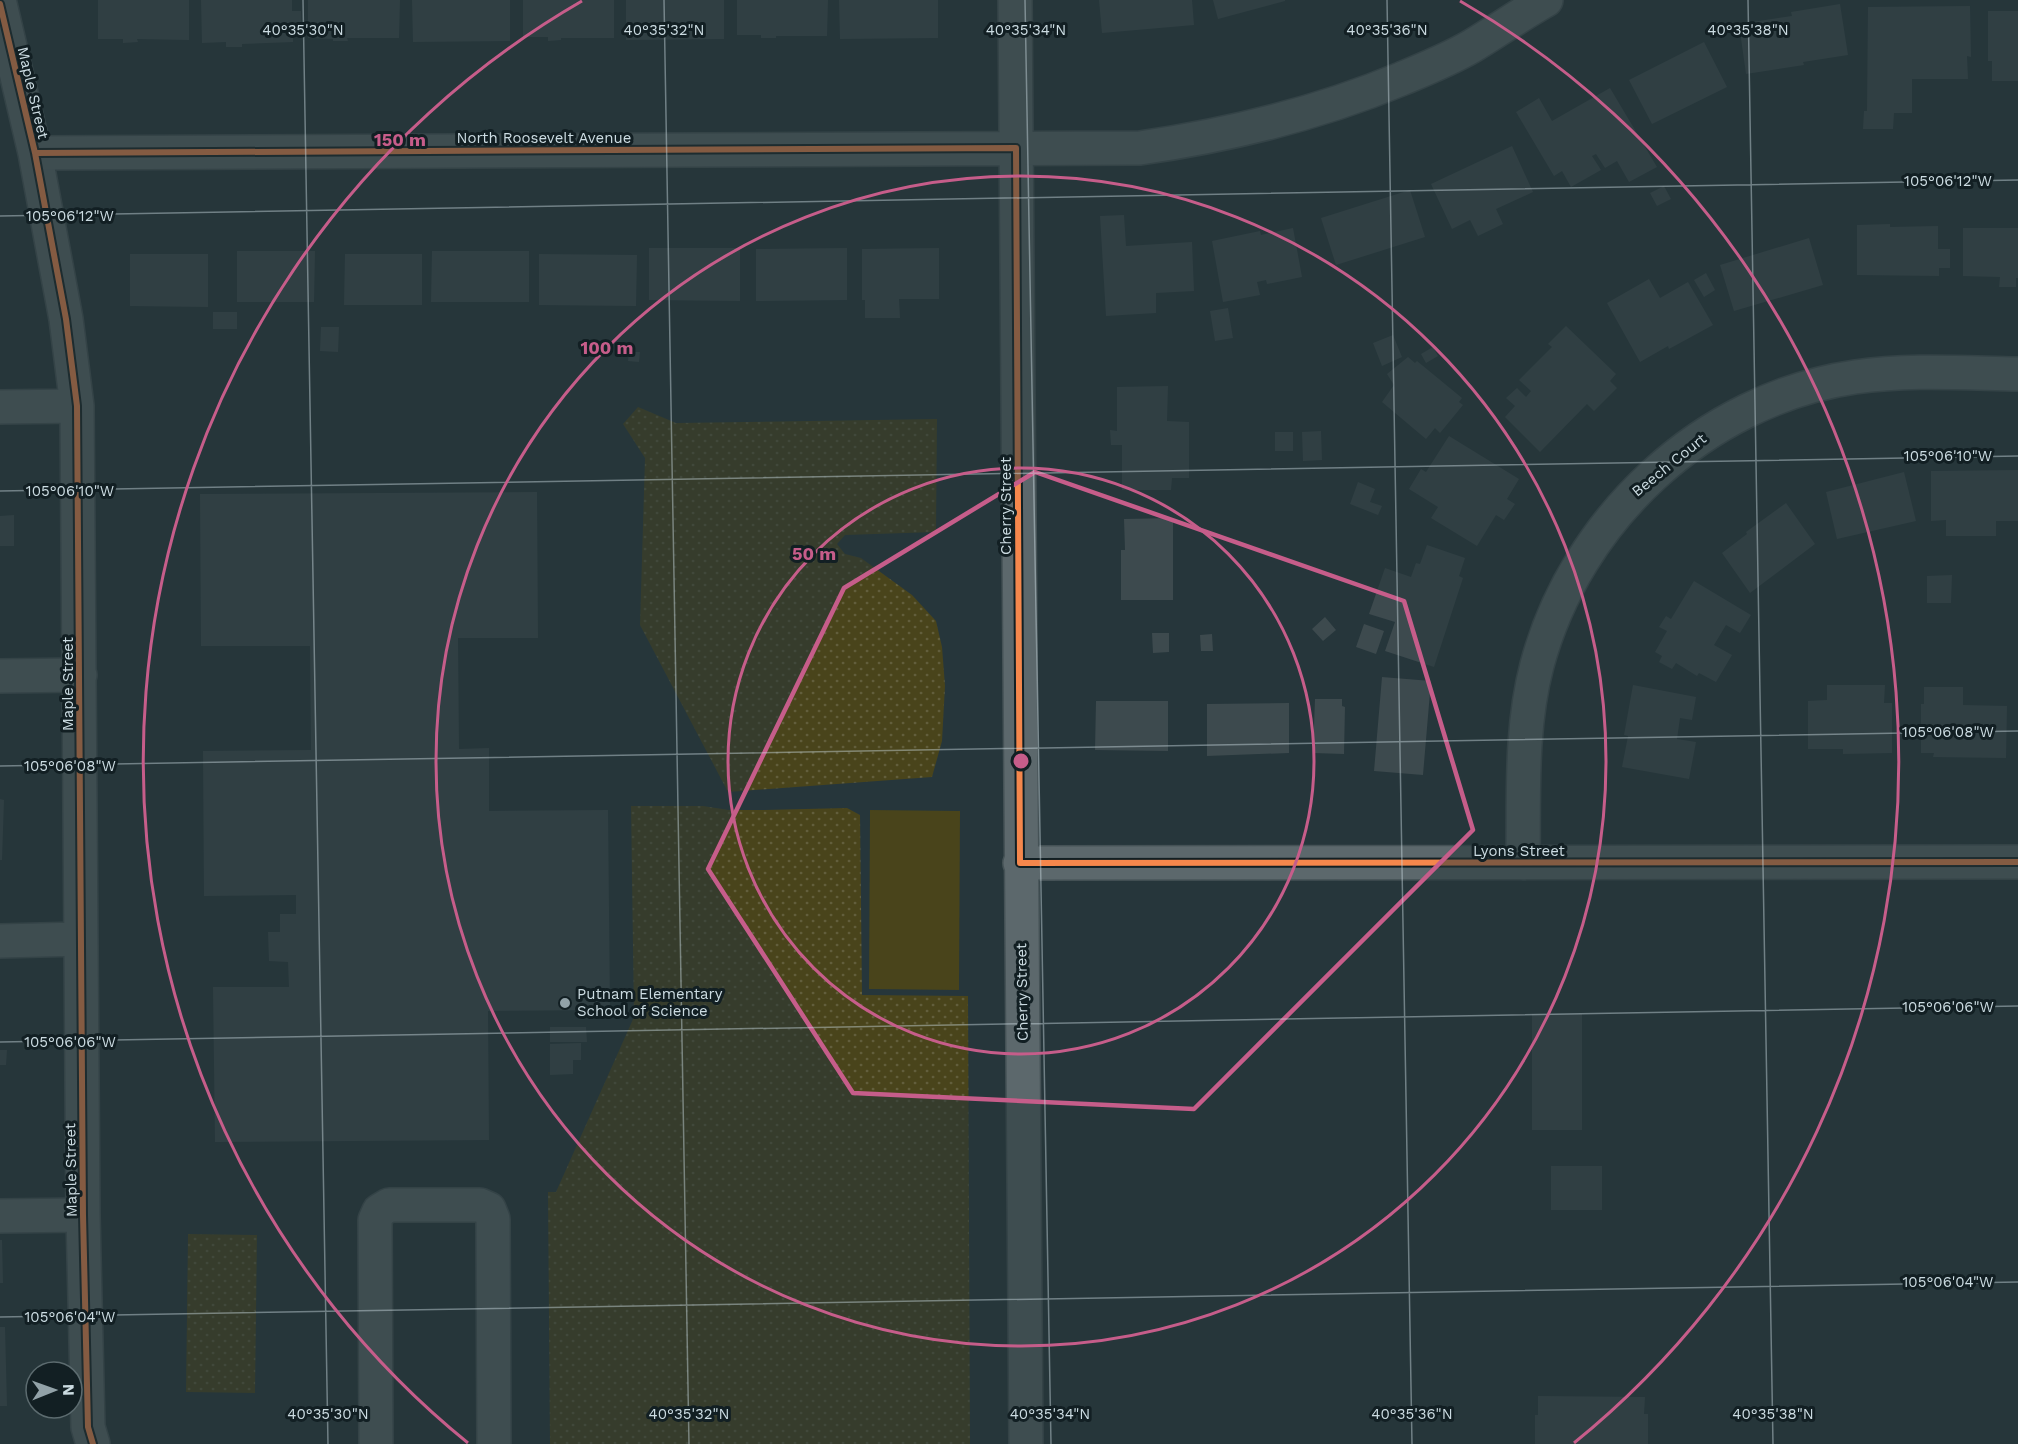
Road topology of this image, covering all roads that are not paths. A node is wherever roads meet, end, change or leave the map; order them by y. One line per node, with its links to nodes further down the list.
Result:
1 (1016, 0): 4 (street, Cherry Street)
2 (1546, 0): 4 (street, North Roosevelt Avenue)
3 (0, 4): 5 (street, Maple Street)
4 (1016, 148): 5 (street, North Roosevelt Avenue); 12 (street, Cherry Street)
5 (35, 153): 7 (street, Maple Street)
6 (2018, 374): 13 (street, Beech Court)
7 (77, 406): 8 (street); 9 (street, Maple Street)
8 (0, 407)
9 (80, 675): 10 (street); 14 (street, Maple Street)
10 (0, 676)
11 (2018, 862): 13 (street, Lyons Street)
12 (1020, 863): 13 (street, Lyons Street); 21 (street, Cherry Street)
13 (1523, 863)
14 (81, 939): 15 (street); 16 (street, Maple Street)
15 (0, 941)
16 (83, 1215): 17 (street); 18 (street, Maple Street)
17 (0, 1216)
18 (93, 1444)
19 (376, 1444): 20 (street)
20 (494, 1444)
21 (1026, 1444)

